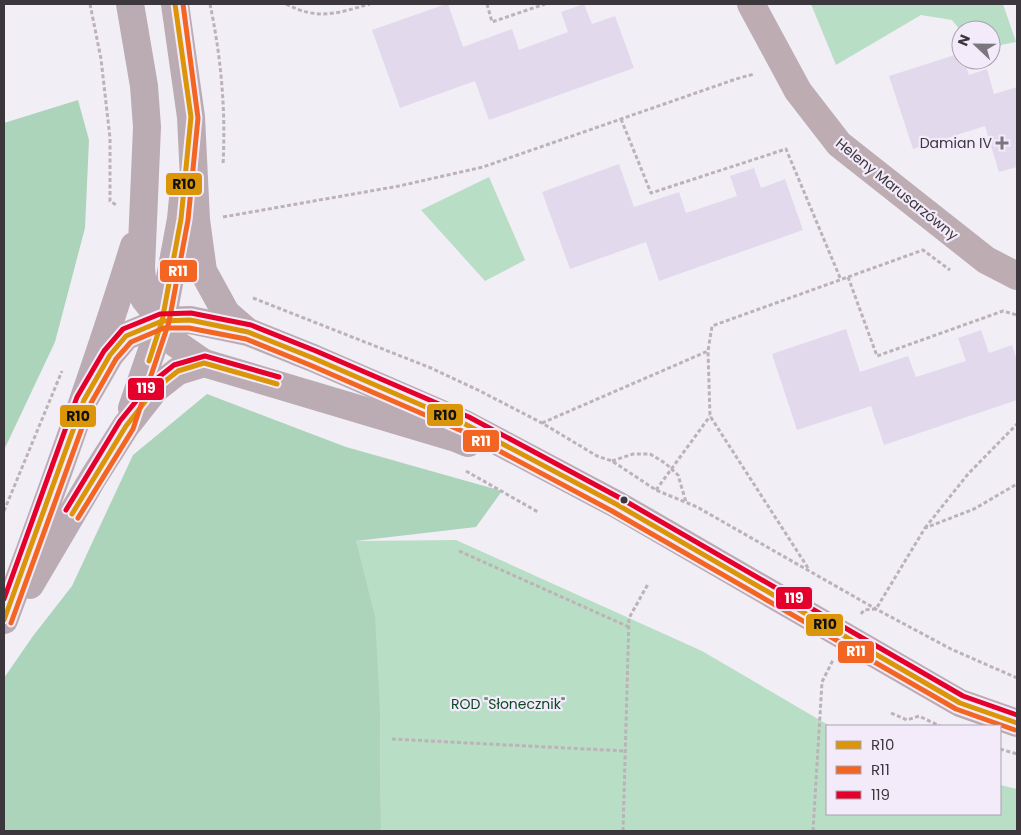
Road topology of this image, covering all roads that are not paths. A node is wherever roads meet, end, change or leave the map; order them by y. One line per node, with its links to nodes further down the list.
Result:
1 (130, 4): 5 (street)
2 (175, 4): 4 (street)
3 (751, 4): 6 (street, Heleny Marusarzówny)
4 (191, 117): 7 (street); 8 (street)
5 (133, 211): 7 (street); 10 (street)
6 (1017, 276)
7 (162, 321): 8 (street); 9 (street); 10 (street); 11 (street)
8 (248, 332): 12 (street)
9 (204, 363): 11 (street); 12 (street)
10 (84, 400): 13 (street)
11 (126, 426): 14 (street)
12 (581, 485): 15 (street)
13 (4, 620)
14 (4, 624)
15 (1017, 723)

